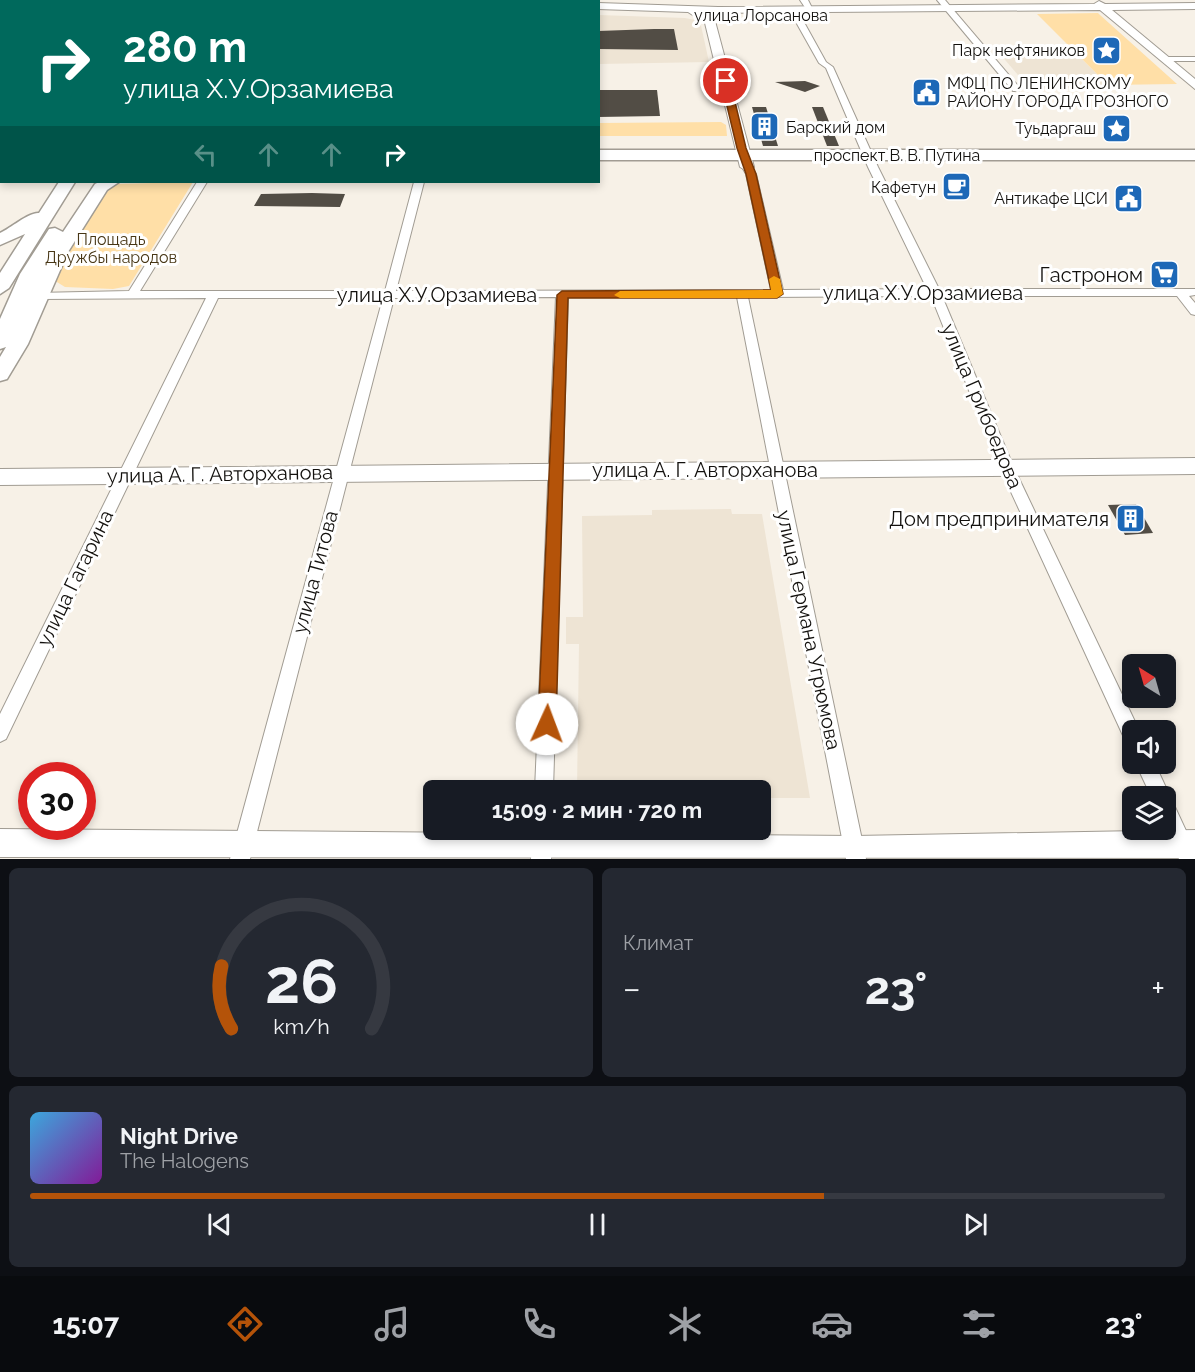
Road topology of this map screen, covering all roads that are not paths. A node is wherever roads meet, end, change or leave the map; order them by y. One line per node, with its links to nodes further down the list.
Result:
1 (677, 0): 7 (street)
2 (804, 0): 8 (street)
3 (1098, 4): 5 (street, улица Лорсанова); 6 (street, улица Лорсанова); 13 (street)
4 (600, 6): 7 (street, улица Лорсанова)
5 (1195, 6)
6 (947, 7): 8 (street, улица Лорсанова); 10 (street, улица Лорсанова); 15 (street)
7 (690, 9): 8 (street, улица Лорсанова); 11 (street)
8 (811, 10)
9 (600, 12): 11 (street, улица Лорсанова)
10 (796, 15): 11 (street, улица Лорсанова); 19 (street, улица Грибоедова)
11 (705, 16): 18 (street)
12 (1195, 58): 13 (street)
13 (1164, 59): 14 (street)
14 (1195, 86)
15 (1016, 89)
16 (600, 155): 18 (main road, проспект В. В. Путина)
17 (1195, 155): 19 (main road, проспект В. В. Путина)
18 (746, 161): 19 (main road, проспект В. В. Путина); 20 (main road, проспект В. В. Путина); 36 (street)
19 (871, 161): 21 (main road, проспект В. В. Путина); 32 (street, улица Грибоедова)
20 (600, 167)
21 (1195, 167)
22 (66, 183): 28 (main road)
23 (66, 183): 29 (main road)
24 (89, 183): 41 (main road)
25 (109, 183): 37 (main road)
26 (201, 183): 33 (street)
27 (419, 183): 38 (street, улица Титова)
28 (0, 240)
29 (0, 288)
30 (1180, 292): 31 (street, улица Х.У.Орзамиева); 32 (street, улица Х.У.Орзамиева); 40 (street)
31 (1195, 292)
32 (935, 293): 36 (street, улица Х.У.Орзамиева); 44 (street, улица Грибоедова)
33 (133, 294): 34 (street, улица Х.У.Орзамиева); 37 (street, улица Х.У.Орзамиева)
34 (214, 294): 38 (street, улица Х.У.Орзамиева); 48 (street, улица Гагарина)
35 (742, 294): 36 (street, улица Х.У.Орзамиева); 39 (street, улица Х.У.Орзамиева); 45 (street, улица Германа Угрюмова)
36 (777, 294)
37 (40, 295): 42 (main road)
38 (390, 295): 39 (street, улица Х.У.Орзамиева); 47 (street, улица Титова)
39 (562, 295): 46 (street)
40 (1195, 311)
41 (0, 342)
42 (0, 374)
43 (1195, 466): 44 (street, улица А. Г. Авторханова)
44 (1007, 468): 45 (street, улица А. Г. Авторханова); 50 (street, улица Грибоедова)
45 (776, 470): 46 (street, улица А. Г. Авторханова); 58 (street, улица Германа Угрюмова)
46 (557, 471): 47 (street, улица А. Г. Авторханова); 52 (street)
47 (342, 472): 48 (street, улица А. Г. Авторханова); 57 (street, улица Титова)
48 (125, 475): 49 (street, улица А. Г. Авторханова); 51 (street, улица Гагарина)
49 (0, 477)
50 (1125, 720)
51 (0, 733)
52 (544, 780)
53 (1176, 825): 56 (street)
54 (0, 843): 57 (street)
55 (542, 845): 57 (street); 58 (street)
56 (1189, 849): 58 (street)
57 (242, 852)
58 (855, 855)

